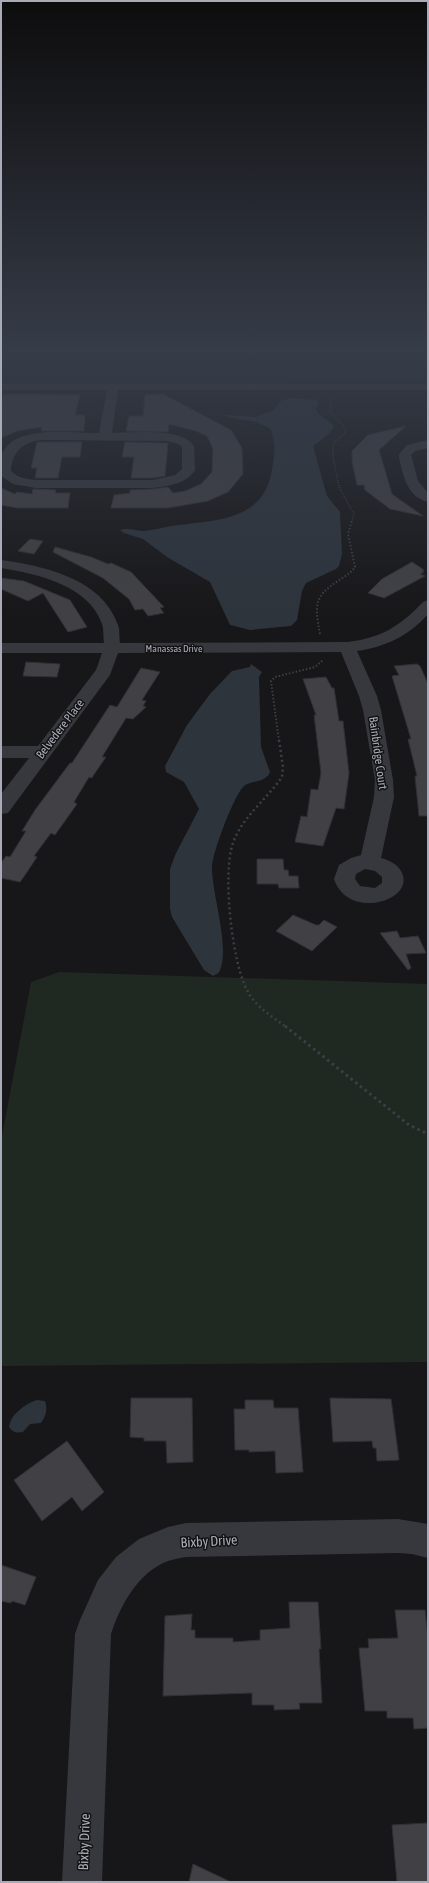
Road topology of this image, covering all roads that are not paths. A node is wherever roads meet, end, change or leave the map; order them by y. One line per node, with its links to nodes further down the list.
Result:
1 (24, 440): 2 (street)
2 (177, 440)
3 (428, 444): 4 (street)
4 (428, 498)
5 (1, 564): 9 (street)
6 (428, 605): 7 (street, Manassas Drive)
7 (347, 647): 9 (street, Manassas Drive); 13 (street, Bainbridge Court)
8 (1, 648): 9 (street, Manassas Drive)
9 (112, 648): 11 (street, Belvedere Place)
10 (1, 752): 11 (street)
11 (42, 752): 12 (street, Belvedere Place)
12 (1, 808)
13 (370, 862)
14 (428, 1541): 15 (street, Bixby Drive)
15 (82, 1882)

